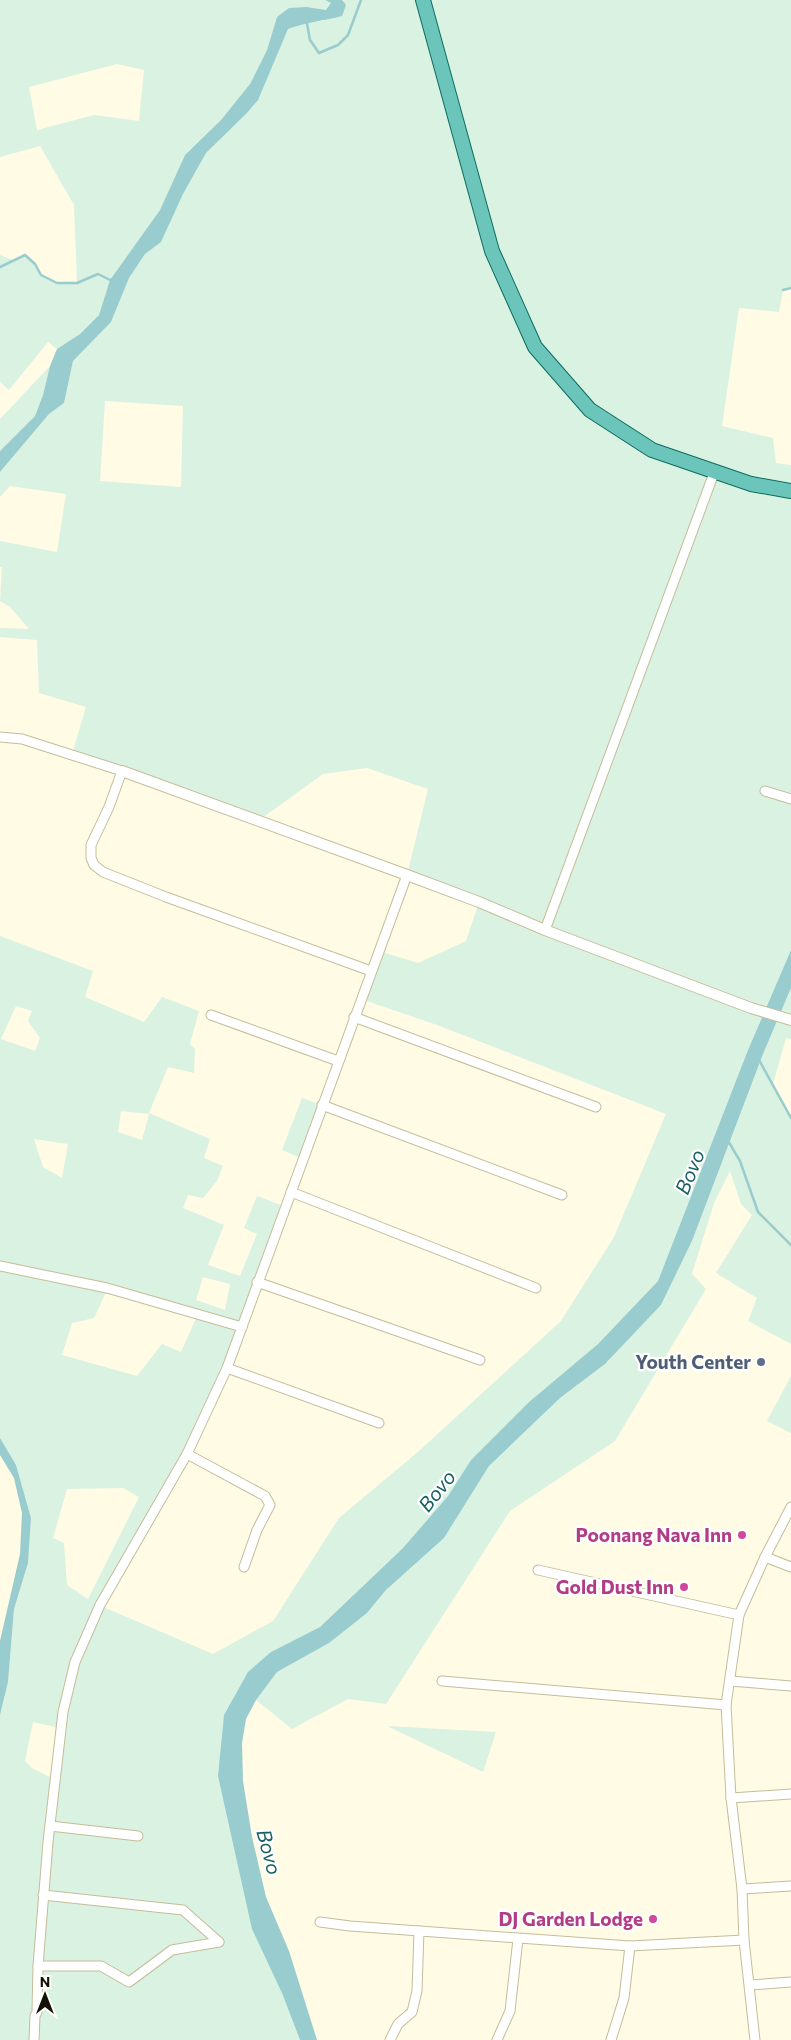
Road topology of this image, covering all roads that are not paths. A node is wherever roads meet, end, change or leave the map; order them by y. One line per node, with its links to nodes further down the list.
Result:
1 (422, 0): 2 (main road)
2 (714, 473): 3 (main road); 9 (street)
3 (791, 491)
4 (0, 736): 5 (street)
5 (122, 771): 8 (street); 10 (street)
6 (765, 791): 7 (street)
7 (791, 799)
8 (407, 875): 9 (street); 10 (street)
9 (545, 930): 13 (street)
10 (371, 971): 12 (street)
11 (211, 1015): 14 (street)
12 (354, 1017): 14 (street); 16 (street)
13 (789, 1020)
14 (338, 1061): 15 (street)
15 (322, 1105): 17 (street); 18 (street)
16 (596, 1107)
17 (292, 1192): 20 (street); 21 (street)
18 (562, 1195)
19 (0, 1266): 22 (street)
20 (257, 1282): 22 (street); 23 (street)
21 (536, 1288)
22 (242, 1327): 24 (street)
23 (480, 1360)
24 (228, 1368): 25 (street); 26 (street)
25 (379, 1423)
26 (187, 1454): 29 (street); 39 (street)
27 (791, 1507): 28 (street)
28 (765, 1557): 30 (street); 32 (street)
29 (244, 1567)
30 (791, 1567)
31 (538, 1570): 32 (street)
32 (739, 1615): 34 (street)
33 (442, 1681): 36 (street)
34 (730, 1681): 35 (street); 36 (street)
35 (791, 1686)
36 (726, 1705): 38 (street)
37 (791, 1794): 38 (street)
38 (731, 1798): 42 (street)
39 (50, 1826): 40 (street); 43 (street)
40 (138, 1836)
41 (791, 1886): 42 (street)
42 (742, 1889): 47 (street)
43 (44, 1895): 49 (street); 49 (street)
44 (320, 1922): 45 (street)
45 (419, 1931): 46 (street); 53 (street)
46 (518, 1938): 48 (street); 54 (street)
47 (744, 1940): 48 (street); 51 (street)
48 (630, 1946): 55 (street)
49 (38, 1966): 52 (street)
50 (791, 1982): 51 (street)
51 (750, 1985): 56 (street)
52 (34, 2040)
53 (390, 2040)
54 (497, 2040)
55 (611, 2040)
56 (755, 2040)

